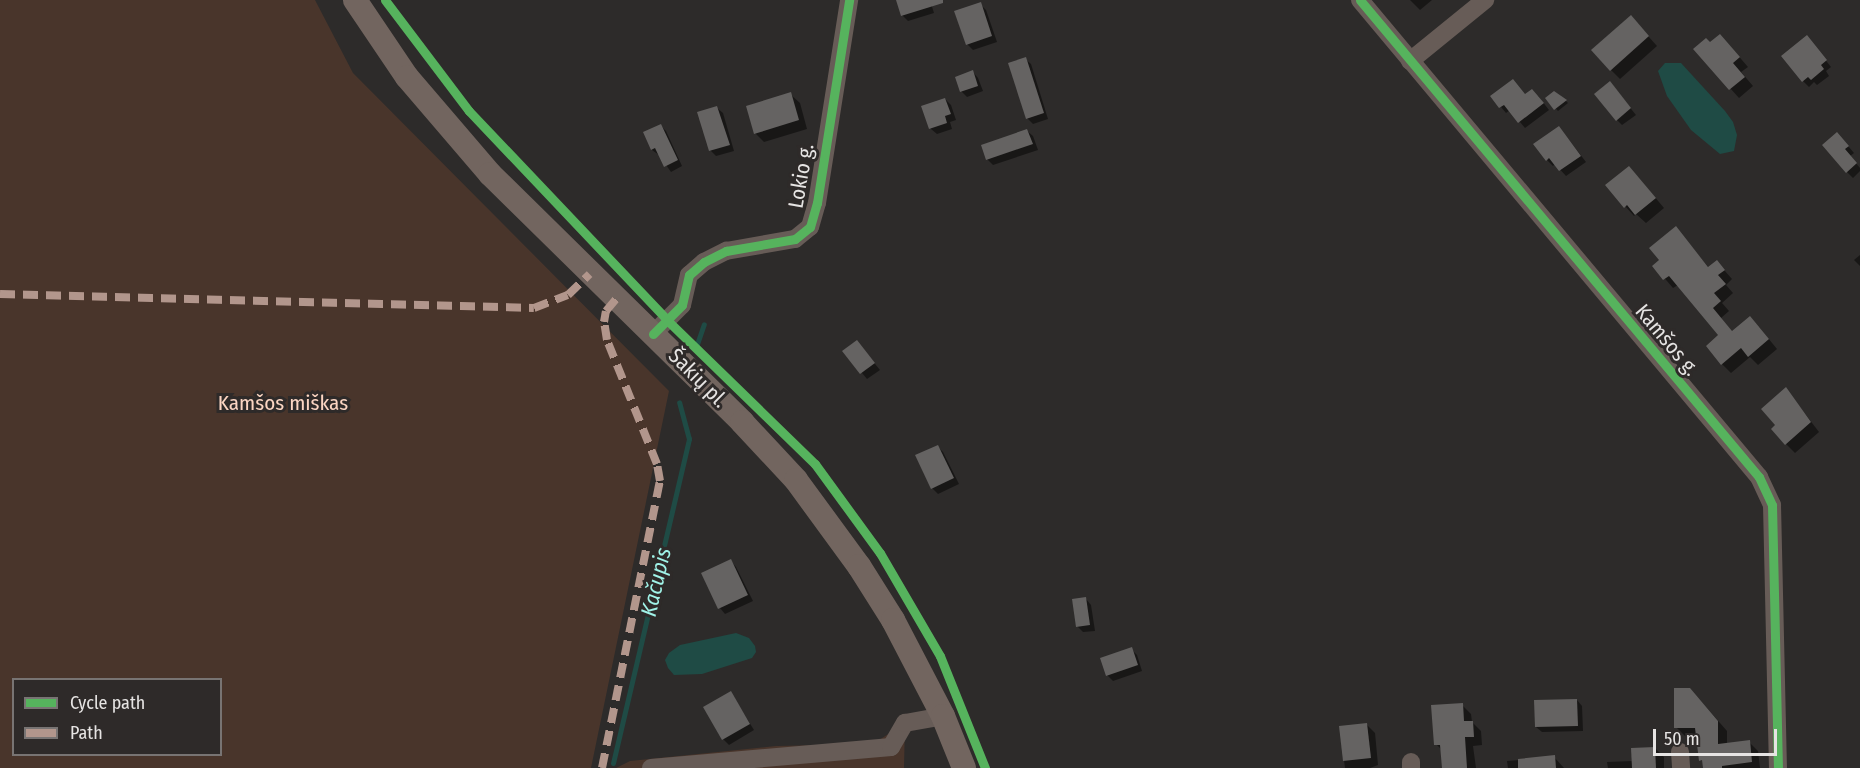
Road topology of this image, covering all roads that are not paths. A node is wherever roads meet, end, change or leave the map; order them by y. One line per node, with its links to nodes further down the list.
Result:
1 (355, 0): 6 (main road, Šakių pl.)
2 (849, 0): 6 (street, Lokio g.)
3 (1360, 0): 5 (street, Kamšos g.)
4 (1485, 0): 5 (street)
5 (1410, 61): 10 (street, Kamšos g.)
6 (653, 334): 7 (main road, Šakių pl.)
7 (943, 716): 8 (street); 9 (main road, Šakių pl.)
8 (651, 768)
9 (964, 768)
10 (1778, 768)

